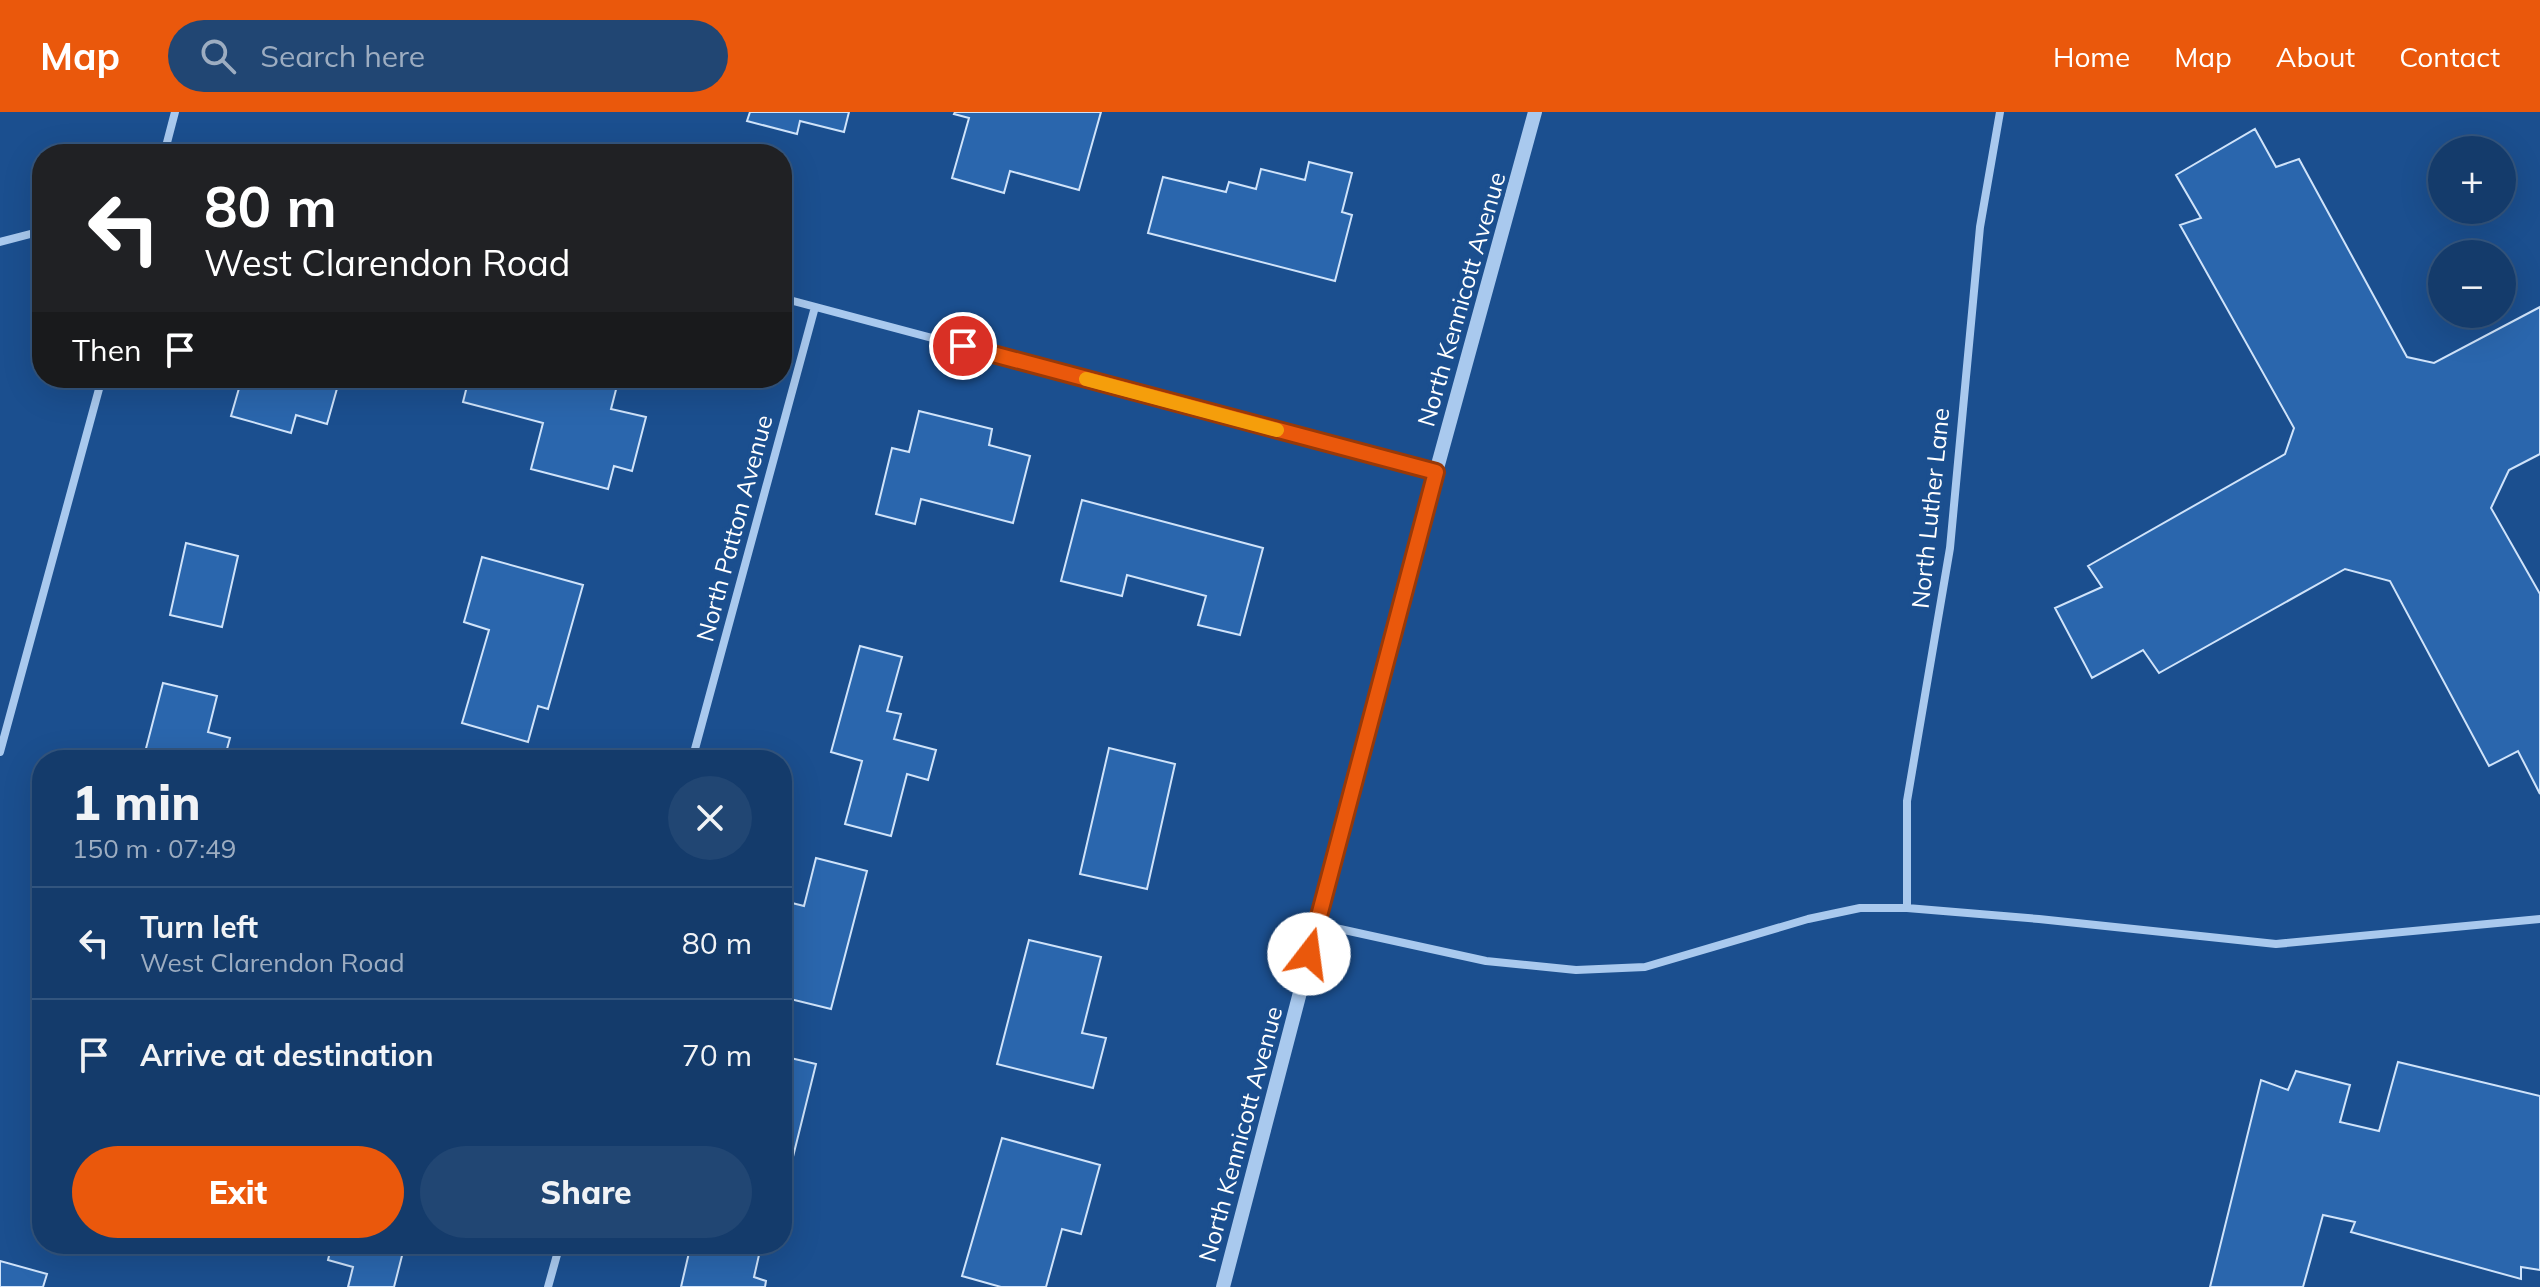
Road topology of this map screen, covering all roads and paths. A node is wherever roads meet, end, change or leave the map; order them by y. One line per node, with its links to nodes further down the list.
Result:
1 (175, 112): 4 (street)
2 (1535, 112): 10 (street, North Kennicott Avenue)
3 (2000, 112): 13 (street, North Luther Lane)
4 (167, 144)
5 (32, 234): 6 (street)
6 (0, 242)
7 (792, 301): 8 (street)
8 (815, 307): 10 (street); 11 (street, North Patton Avenue)
9 (99, 388): 12 (street)
10 (1436, 472): 15 (street, North Kennicott Avenue)
11 (695, 750)
12 (0, 752)
13 (1907, 908): 14 (street); 15 (street)
14 (2540, 919)
15 (1317, 924): 18 (street, North Kennicott Avenue)
16 (557, 1254): 17 (street)
17 (548, 1287)
18 (1223, 1287)

